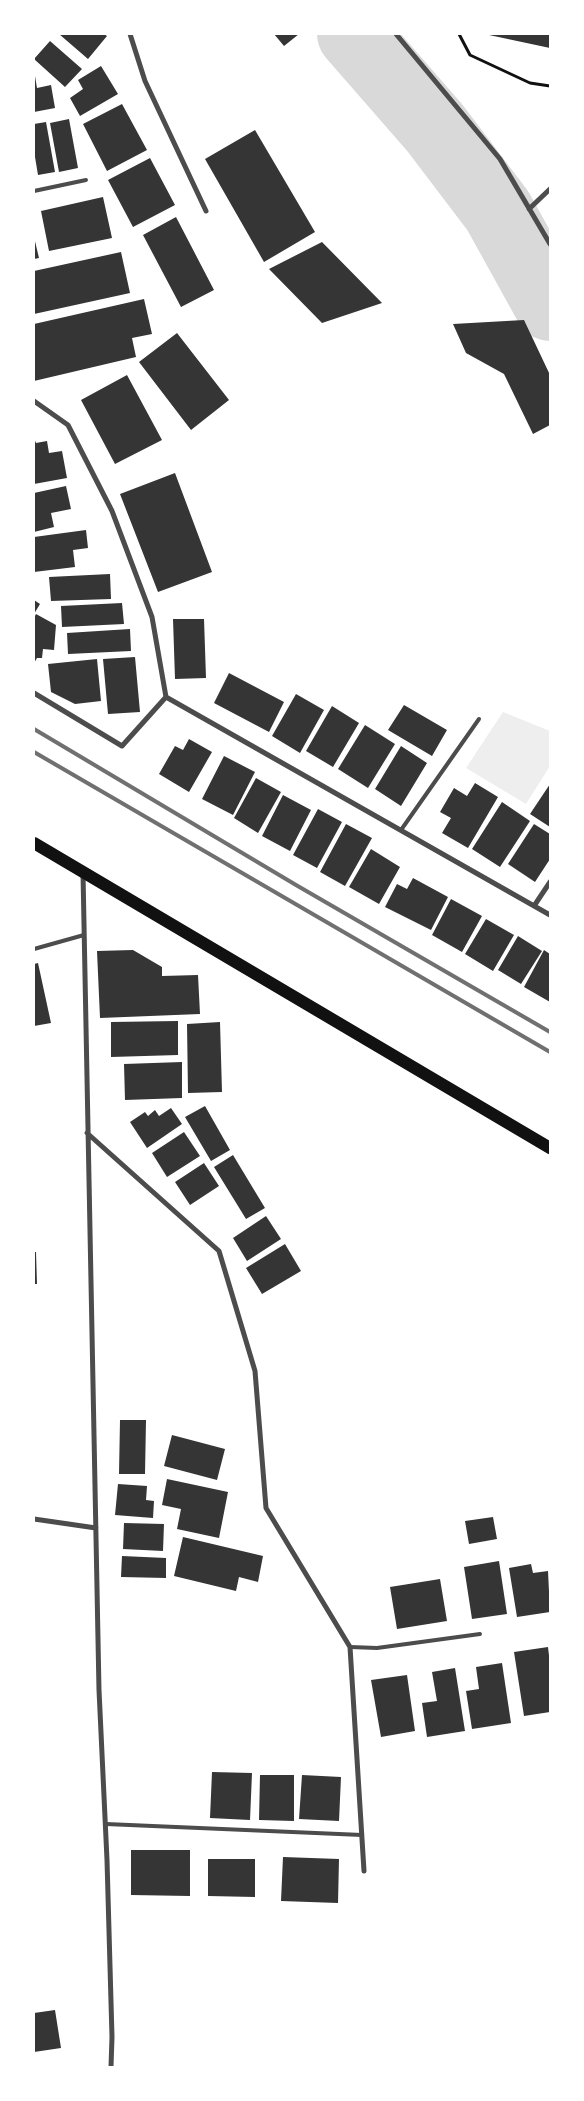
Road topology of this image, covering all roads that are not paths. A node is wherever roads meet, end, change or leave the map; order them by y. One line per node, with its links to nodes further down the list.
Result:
1 (130, 34): 7 (street)
2 (396, 34): 6 (street)
3 (86, 180): 5 (lane)
4 (550, 188): 6 (street)
5 (34, 191)
6 (529, 209): 8 (street)
7 (206, 211)
8 (550, 244)
9 (34, 401): 11 (street)
10 (34, 693): 11 (street)
11 (166, 697): 13 (street)
12 (479, 719): 13 (lane)
13 (401, 830): 17 (street)
14 (34, 844): 15 (main road)
15 (83, 872): 19 (street); 22 (main road)
16 (550, 882): 17 (street)
17 (534, 906): 18 (street)
18 (550, 915)
19 (84, 935): 20 (lane); 21 (street)
20 (34, 949)
21 (87, 1133): 24 (street); 26 (street)
22 (550, 1148)
23 (34, 1519): 24 (street)
24 (96, 1528): 27 (street)
25 (480, 1634): 26 (lane)
26 (350, 1647): 28 (street)
27 (106, 1824): 28 (lane); 30 (street)
28 (362, 1835): 29 (street)
29 (364, 1871)
30 (111, 2067)

